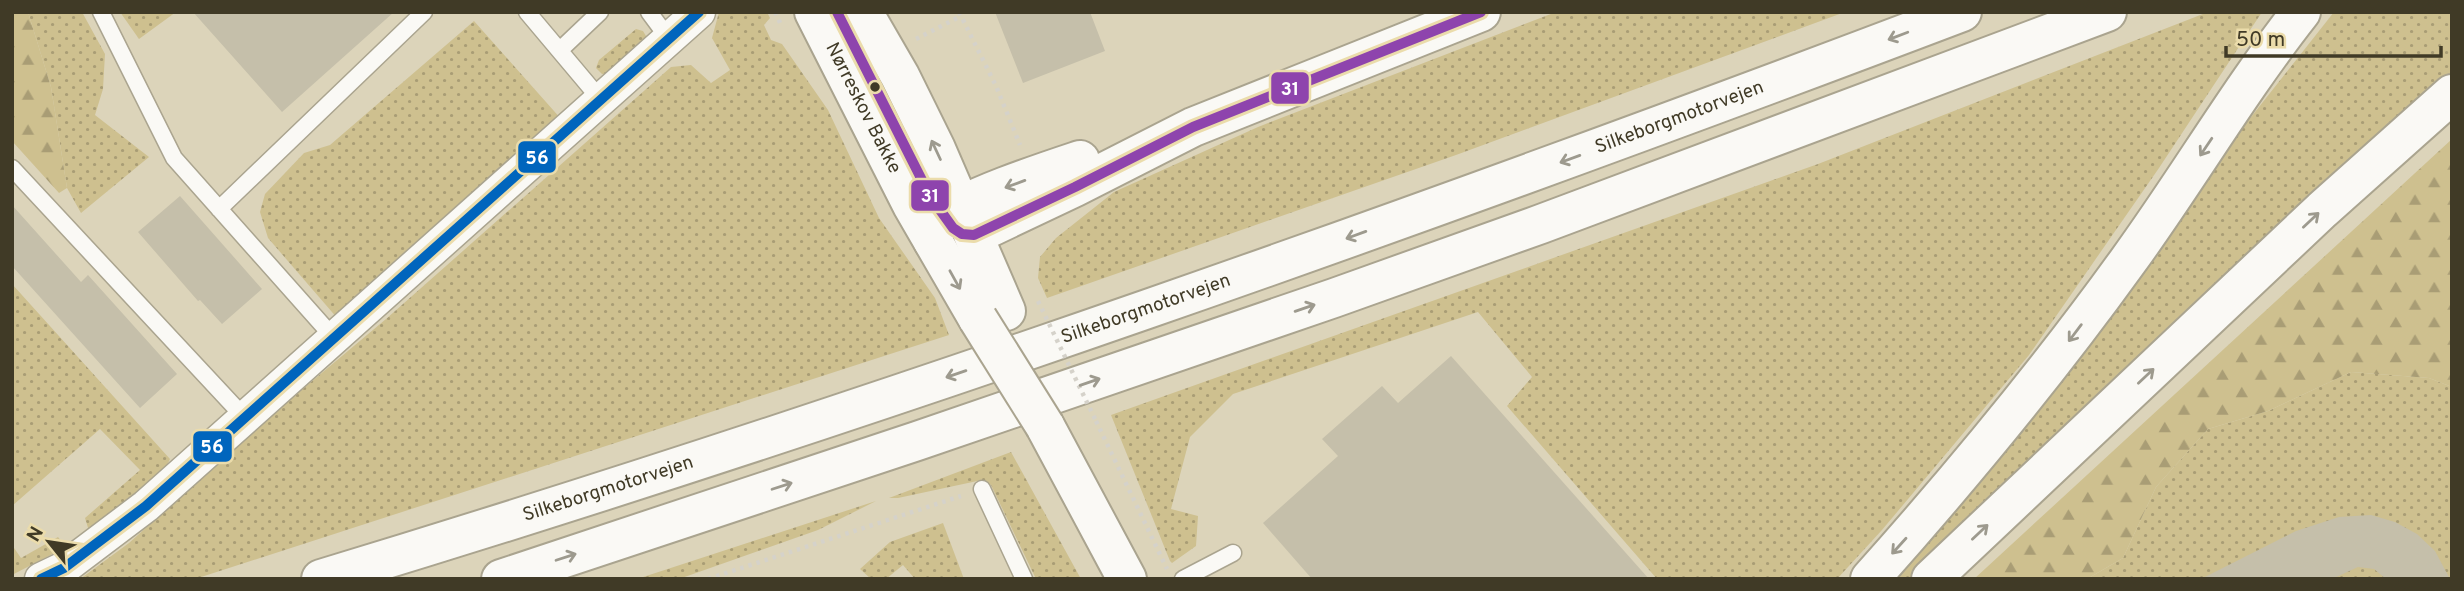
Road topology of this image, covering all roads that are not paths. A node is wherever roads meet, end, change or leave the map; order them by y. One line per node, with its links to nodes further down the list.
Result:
1 (101, 12): 19 (lane)
2 (424, 12): 19 (lane)
3 (527, 12): 15 (lane)
4 (600, 12): 15 (lane)
5 (649, 12): 14 (lane)
6 (699, 12): 14 (street)
7 (814, 12): 20 (main road, Nørreskov Bakke)
8 (837, 12): 20 (main road)
9 (863, 12): 20 (main road, Nørreskov Bakke, one-way to 9)
10 (1481, 12): 20 (main road)
11 (1962, 12): 26 (main road, Silkeborgmotorvejen, one-way to 26)
12 (2107, 12): 27 (main road, one-way to 12)
13 (2298, 15): 31 (main road, one-way to 31)
14 (669, 39): 17 (street)
15 (559, 50): 17 (lane)
16 (2452, 94): 32 (main road, one-way to 16)
17 (601, 100): 21 (street)
18 (12, 168): 22 (lane)
19 (219, 209): 21 (lane)
20 (953, 225): 29 (main road, Nørreskov Bakke, bridge)
21 (334, 338): 22 (street)
22 (245, 418): 25 (street)
23 (982, 489): 28 (lane)
24 (1233, 553): 30 (lane)
25 (41, 579)
26 (321, 579)
27 (501, 579)
28 (1024, 579)
29 (1127, 579)
30 (1183, 579)
31 (1870, 579)
32 (1931, 579)

